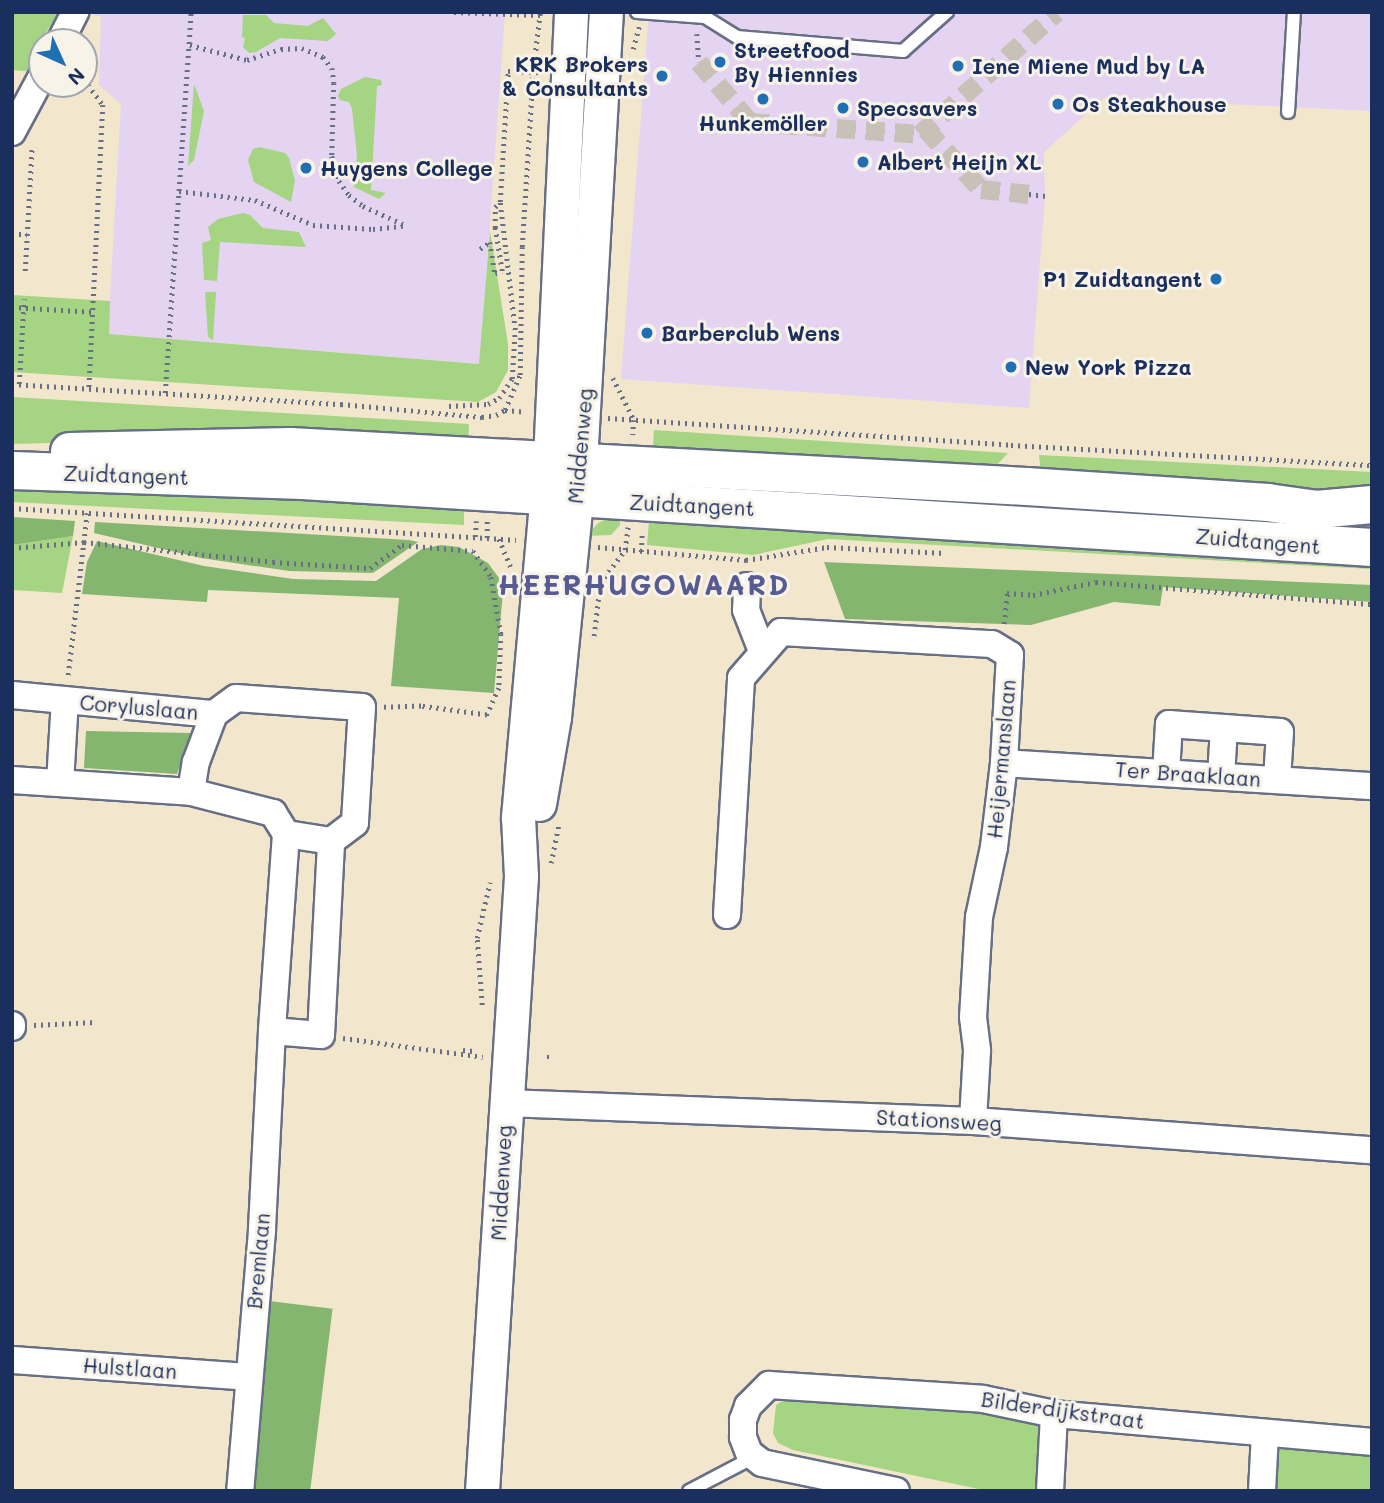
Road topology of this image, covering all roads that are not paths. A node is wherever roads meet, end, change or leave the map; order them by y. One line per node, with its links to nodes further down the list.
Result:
1 (75, 12): 8 (street)
2 (606, 12): 13 (street, Middenweg)
3 (637, 12): 7 (lane)
4 (947, 12): 7 (lane)
5 (1294, 12): 10 (lane)
6 (550, 13): 13 (street, Middenweg)
7 (662, 14)
8 (67, 28)
9 (30, 98): 11 (street)
10 (1288, 112)
11 (17, 123)
12 (12, 452): 13 (main road, Zuidtangent)
13 (565, 460): 15 (street, Middenweg); 16 (main road, Zuidtangent)
14 (12, 470): 15 (main road, Zuidtangent)
15 (562, 498): 17 (main road, Zuidtangent); 36 (street, Middenweg)
16 (1372, 504)
17 (1372, 547)
18 (747, 586): 19 (street)
19 (762, 651): 24 (street, Heijermanslaan); 34 (street, Heijermanslaan)
20 (12, 695): 21 (street, Coryluslaan)
21 (65, 699): 22 (street, Coryluslaan); 29 (street, Coryluslaan)
22 (214, 713): 31 (street, Coryluslaan); 33 (street, Coryluslaan)
23 (1224, 728): 25 (street); 26 (street); 28 (street)
24 (1004, 763): 25 (street, Ter Braaklaan); 37 (street, Heijermanslaan)
25 (1166, 773): 26 (street, Ter Braaklaan)
26 (1221, 776): 28 (street, Ter Braaklaan)
27 (12, 780): 29 (street)
28 (1277, 780): 30 (street, Ter Braaklaan)
29 (60, 783): 31 (street)
30 (1372, 786)
31 (191, 792): 32 (street)
32 (286, 834): 33 (street); 35 (street, Bremlaan)
33 (331, 841): 35 (street)
34 (727, 915)
35 (272, 1031): 40 (street, Bremlaan)
36 (506, 1103): 37 (street, Stationsweg); 46 (street, Middenweg)
37 (973, 1121): 38 (street, Stationsweg)
38 (1372, 1150)
39 (12, 1360): 40 (street, Hulstlaan)
40 (248, 1377): 45 (street, Bremlaan)
41 (1054, 1414): 42 (street, Bilderdijkstraat); 44 (street, Bilderdijkstraat); 49 (street)
42 (1265, 1433): 43 (street, Bilderdijkstraat); 50 (street)
43 (1372, 1442)
44 (754, 1457): 47 (lane); 48 (street)
45 (240, 1491)
46 (482, 1491)
47 (689, 1491)
48 (895, 1491)
49 (1050, 1491)
50 (1262, 1491)

